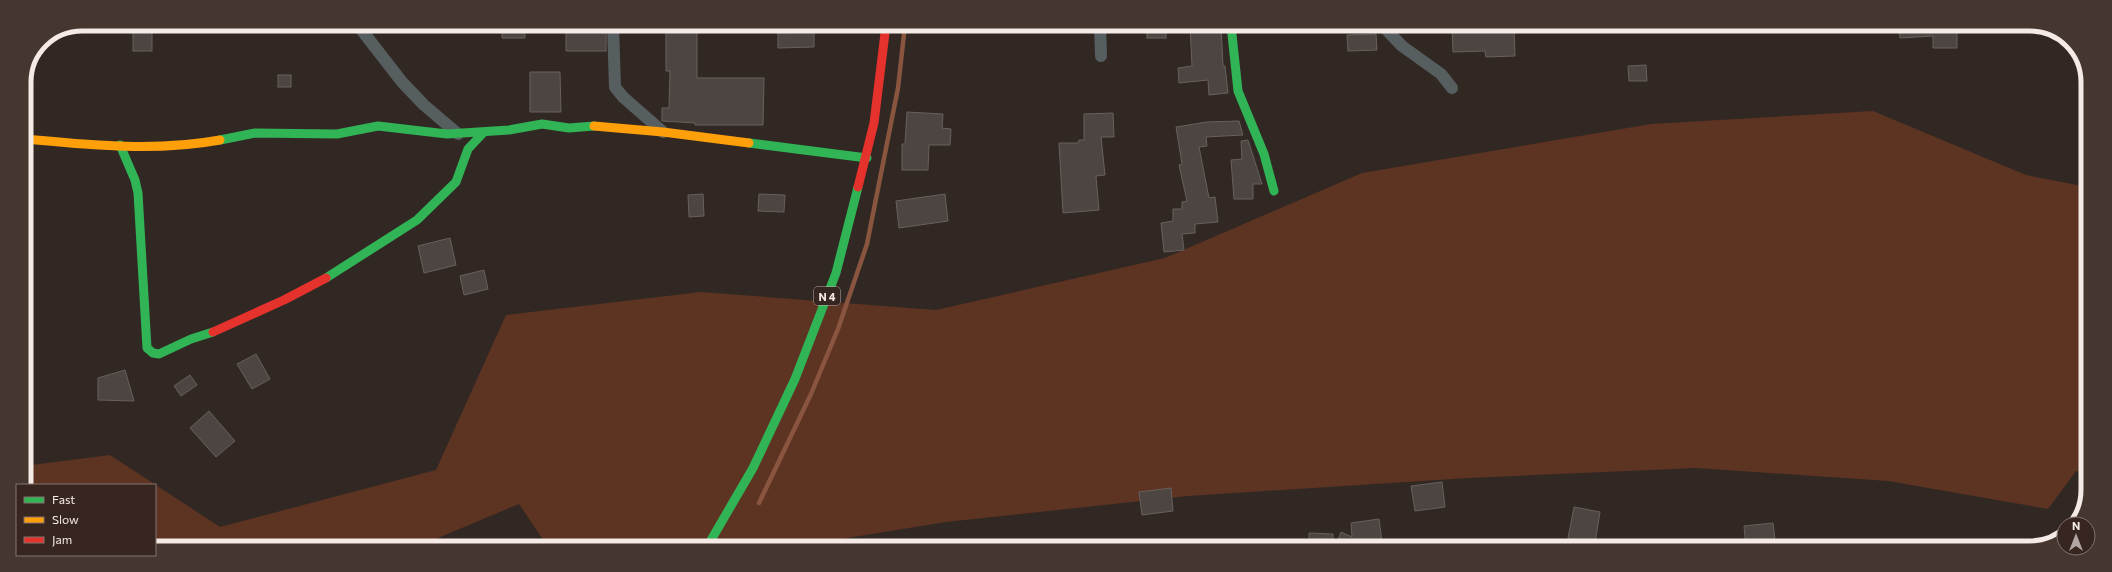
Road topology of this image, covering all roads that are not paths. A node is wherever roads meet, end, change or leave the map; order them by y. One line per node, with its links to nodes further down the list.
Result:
1 (362, 31): 11 (street)
2 (613, 31): 10 (street)
3 (885, 31): 14 (main road, N 4)
4 (1100, 31): 7 (street)
5 (1232, 31): 15 (main road)
6 (1388, 31): 8 (street)
7 (1101, 56)
8 (1452, 88)
9 (484, 132): 10 (main road); 11 (main road); 13 (main road)
10 (663, 132): 14 (main road)
11 (458, 134): 13 (main road)
12 (31, 139): 13 (main road)
13 (120, 145)
14 (867, 158): 16 (main road, N 4)
15 (1274, 191)
16 (710, 541)

